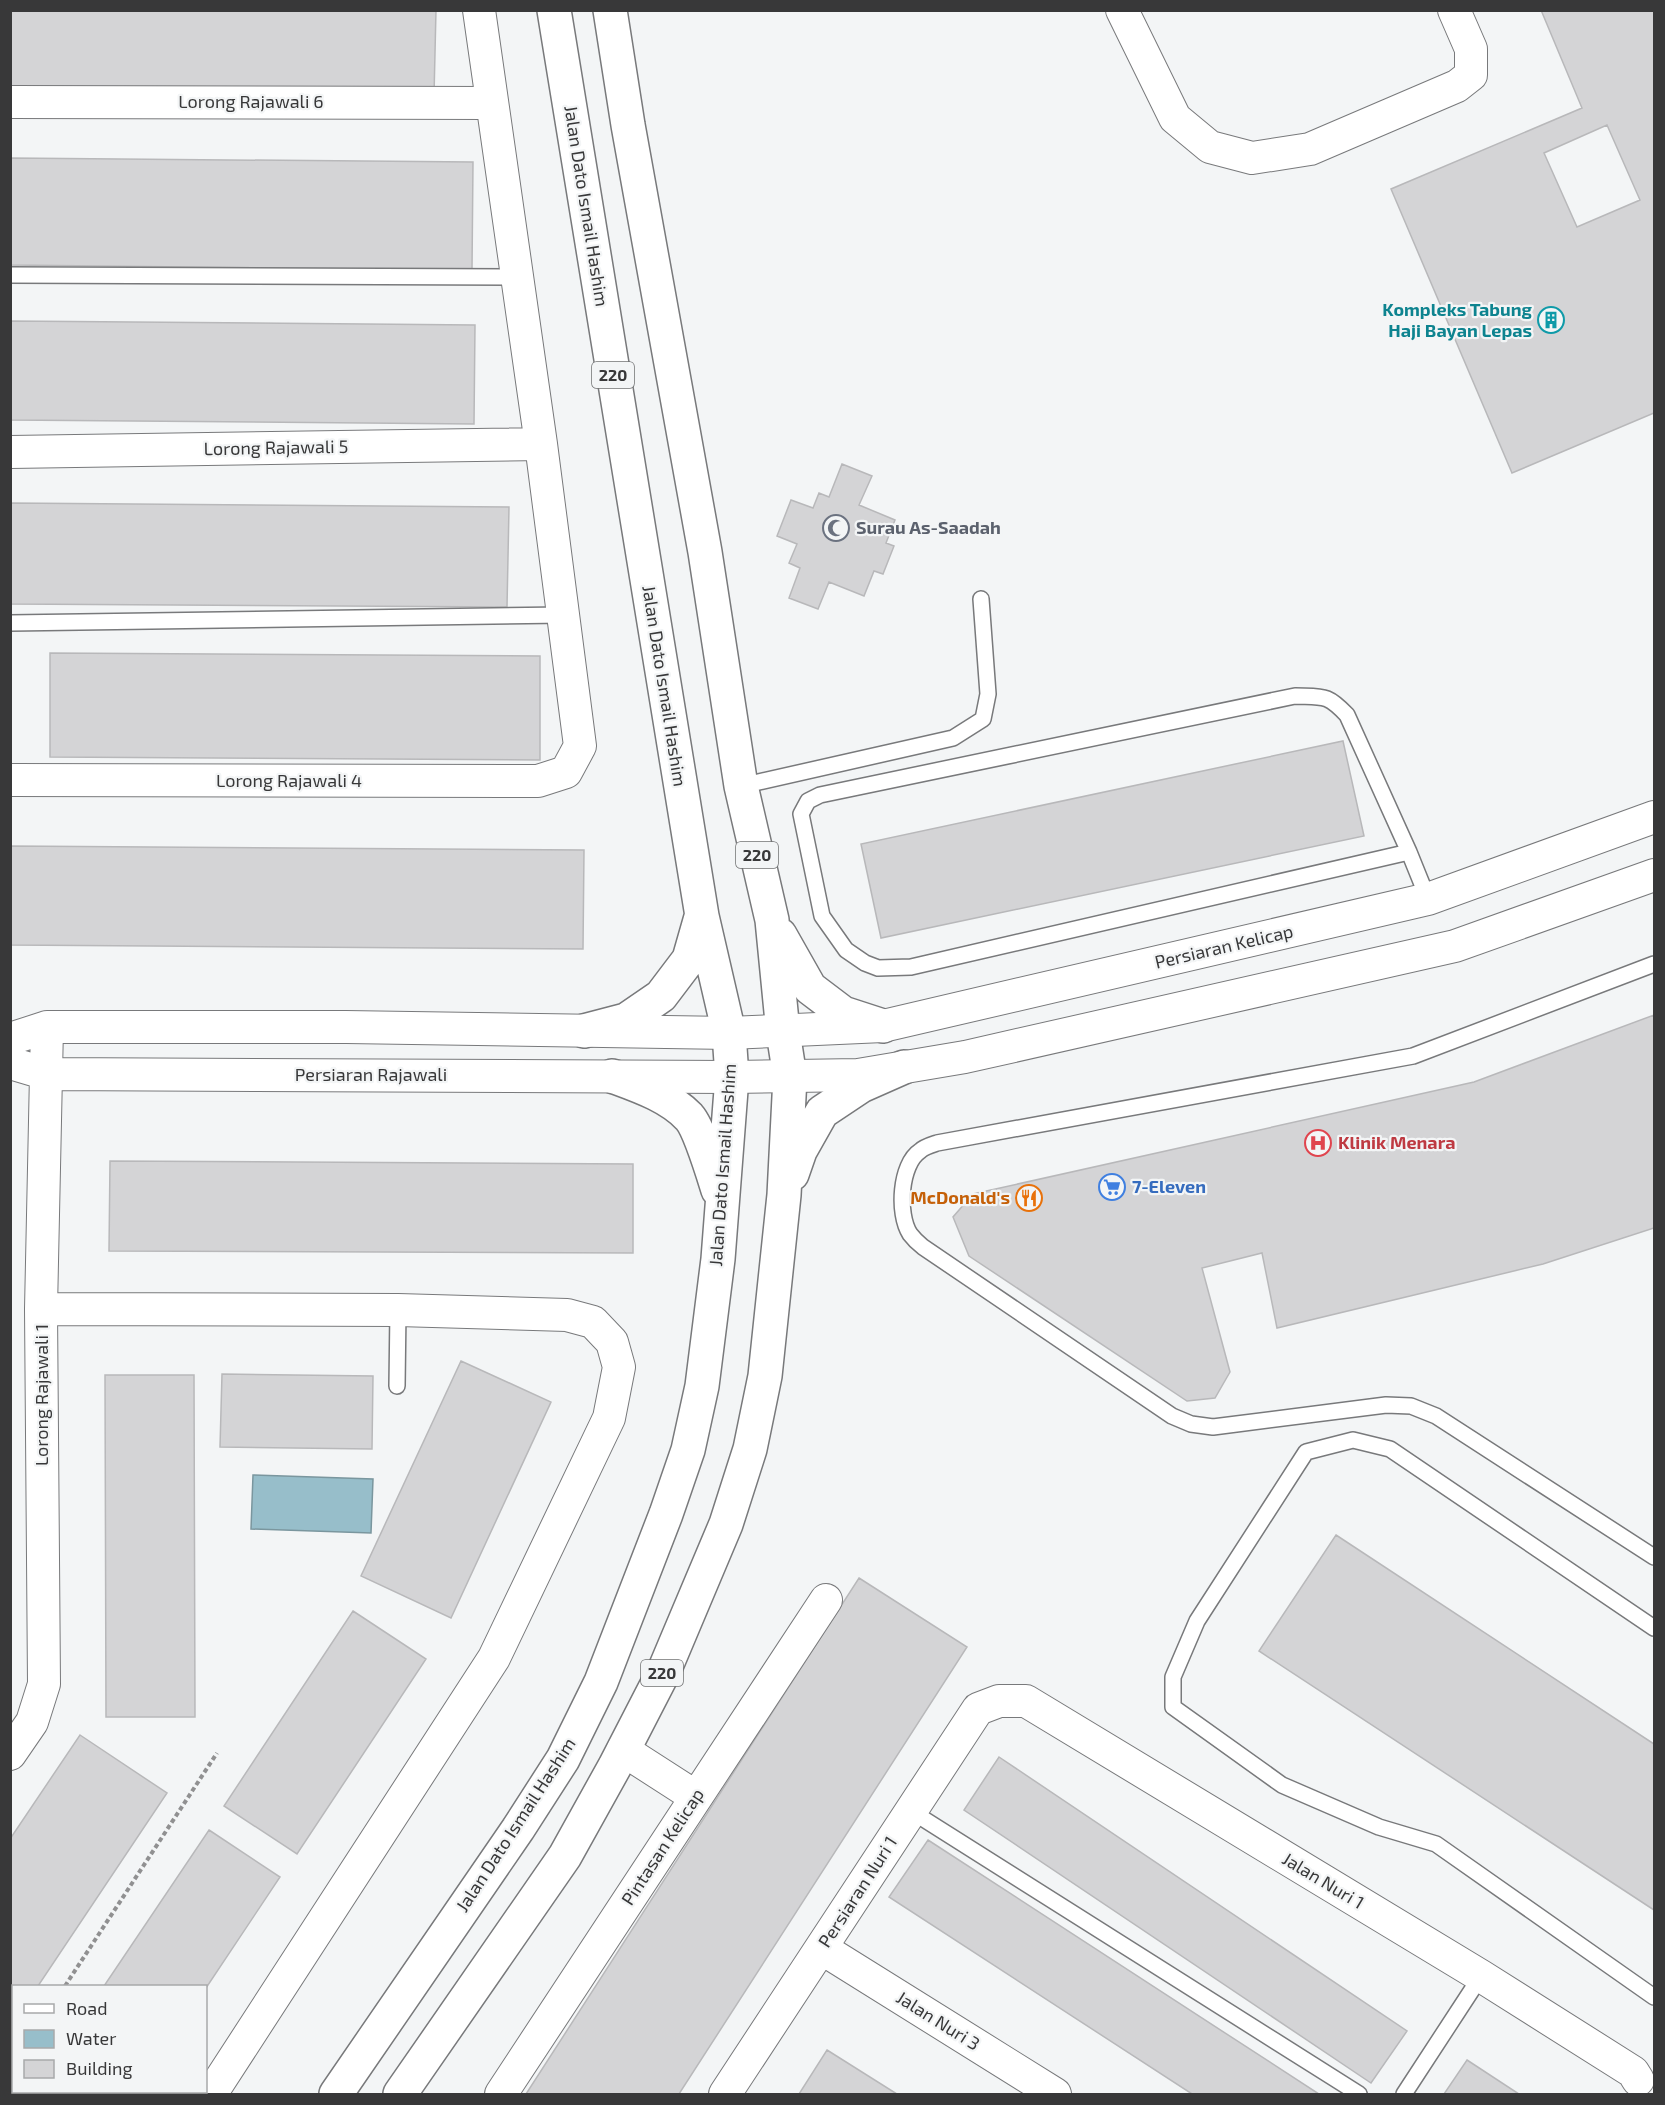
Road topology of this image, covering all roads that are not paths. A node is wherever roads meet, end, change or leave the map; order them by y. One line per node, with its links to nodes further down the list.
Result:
1 (479, 10): 7 (street)
2 (554, 10): 21 (main road, Jalan Dato Ismail Hashim / 220)
3 (610, 10): 16 (main road, 220)
4 (1122, 10): 5 (street)
5 (1454, 10)
6 (10, 102): 7 (street, Lorong Rajawali 6)
7 (492, 103): 9 (street)
8 (10, 275): 9 (lane)
9 (517, 277): 10 (street)
10 (541, 444): 11 (street, Lorong Rajawali 5); 13 (street)
11 (10, 452)
12 (981, 599): 16 (lane)
13 (564, 615): 14 (lane); 15 (street, Lorong Rajawali 4)
14 (10, 623)
15 (10, 780)
16 (741, 786): 22 (main road, 220)
17 (1654, 817): 20 (street, Persiaran Kelicap)
18 (1409, 852): 18 (lane); 20 (lane)
19 (1654, 875): 31 (street)
20 (1428, 899): 24 (street, Persiaran Kelicap)
21 (702, 916): 26 (main road); 28 (main road, Jalan Dato Ismail Hashim / 220)
22 (772, 920): 24 (main road); 27 (main road, 220)
23 (1654, 964): 41 (lane)
24 (883, 1026): 27 (street, Persiaran Kelicap)
25 (47, 1027): 26 (street); 29 (street); 32 (street, Lorong Rajawali 1)
26 (584, 1031): 28 (street)
27 (783, 1032): 28 (street, Persiaran Kelicap); 35 (main road, 220)
28 (729, 1033): 34 (main road, Jalan Dato Ismail Hashim / 220)
29 (10, 1039)
30 (10, 1063): 32 (street, Persiaran Rajawali)
31 (904, 1067): 35 (street); 36 (main road)
32 (47, 1074): 33 (street, Persiaran Rajawali); 38 (street, Lorong Rajawali 1)
33 (612, 1076): 34 (street, Persiaran Rajawali); 37 (main road)
34 (732, 1077): 35 (street, Persiaran Rajawali); 37 (main road, Jalan Dato Ismail Hashim / 220)
35 (790, 1077): 36 (main road, 220)
36 (784, 1195): 45 (main road, 220)
37 (723, 1206): 54 (main road, Jalan Dato Ismail Hashim / 220)
38 (41, 1308): 39 (street); 46 (street, Lorong Rajawali 1)
39 (398, 1310): 40 (lane); 53 (street)
40 (397, 1386)
41 (1654, 1557)
42 (826, 1600): 47 (street, Pintasan Kelicap)
43 (1654, 1628): 51 (lane)
44 (999, 1701): 48 (street, Persiaran Nuri 1); 50 (street, Jalan Nuri 1)
45 (623, 1750): 47 (street); 55 (main road, 220)
46 (10, 1754)
47 (696, 1797): 56 (street, Pintasan Kelicap)
48 (911, 1811): 49 (street, Persiaran Nuri 1); 59 (lane)
49 (821, 1948): 57 (street, Persiaran Nuri 1); 58 (street, Jalan Nuri 3)
50 (1481, 1976): 52 (street, Jalan Nuri 1); 60 (lane)
51 (1654, 1997)
52 (1636, 2087)
53 (211, 2094)
54 (336, 2094)
55 (400, 2094)
56 (501, 2094)
57 (725, 2094)
58 (1055, 2094)
59 (1359, 2094)
60 (1404, 2094)

